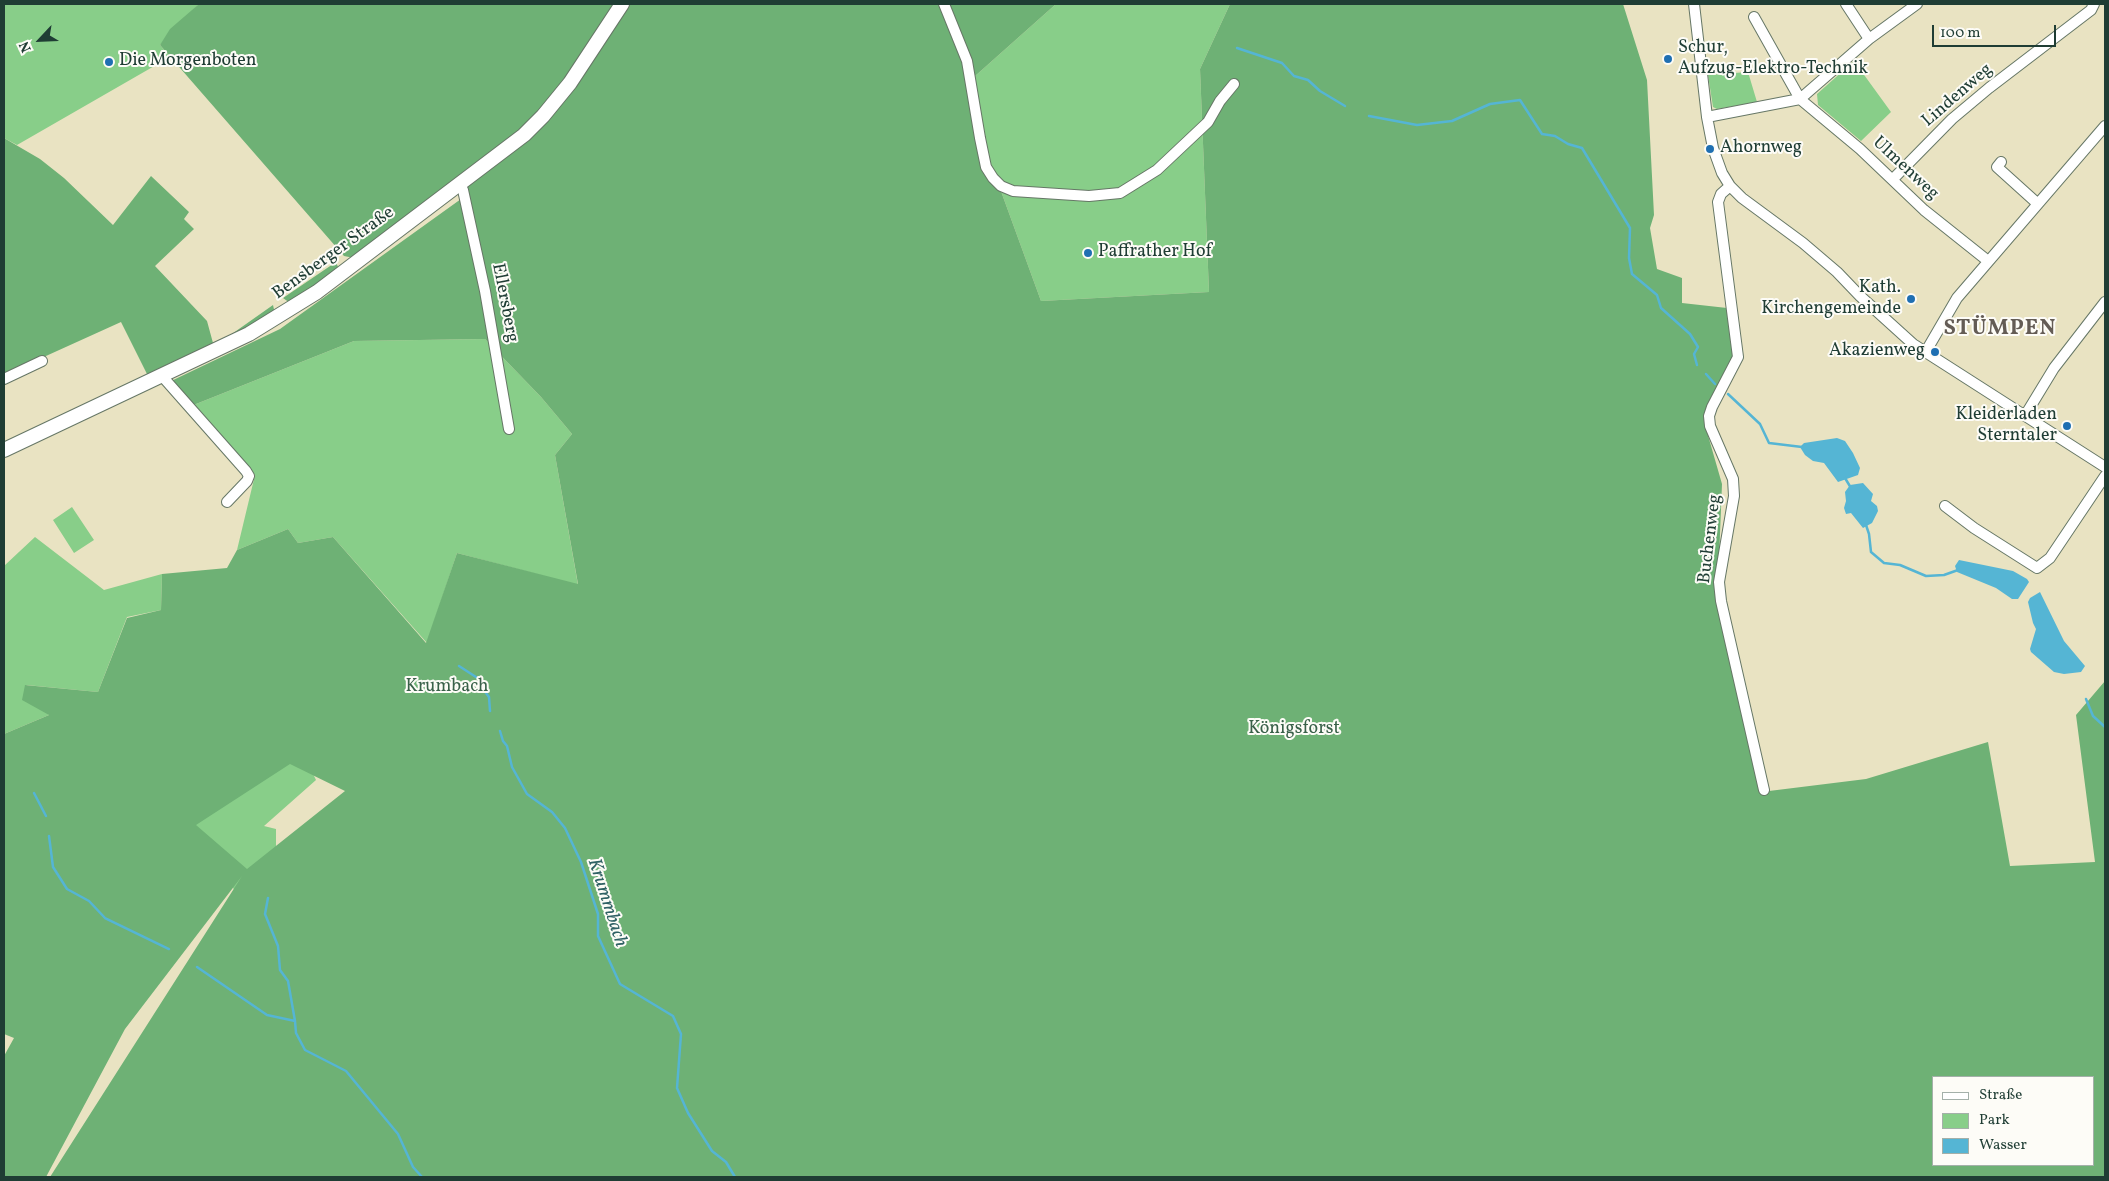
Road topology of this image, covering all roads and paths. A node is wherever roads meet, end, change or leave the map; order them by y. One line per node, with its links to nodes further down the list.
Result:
1 (622, 4): 15 (main road, Bensberger Straße)
2 (944, 4): 9 (street)
3 (1694, 4): 11 (street)
4 (1846, 4): 8 (street)
5 (1917, 4): 8 (street)
6 (2094, 4): 14 (street, Lindenweg)
7 (1754, 17): 10 (street, Ulmenweg)
8 (1869, 39): 10 (street)
9 (1234, 84)
10 (1800, 99): 11 (street); 14 (street, Ulmenweg)
11 (1707, 117): 16 (street)
12 (2105, 126): 17 (street)
13 (2000, 162): 17 (street)
14 (1893, 180): 18 (street, Ulmenweg)
15 (460, 185): 22 (main road, Bensberger Straße); 25 (street, Ellersberg)
16 (1730, 186): 20 (street); 31 (street, Buchenweg)
17 (2038, 204): 18 (street)
18 (1988, 261): 20 (street)
19 (2105, 302): 24 (street)
20 (1925, 352): 24 (street)
21 (42, 361): 23 (street)
22 (162, 376): 26 (main road, Bensberger Straße); 29 (street)
23 (4, 380)
24 (2026, 414): 27 (street)
25 (509, 429)
26 (4, 450)
27 (2105, 467)
28 (2105, 476): 30 (street)
29 (227, 502)
30 (1945, 506)
31 (1764, 790)

